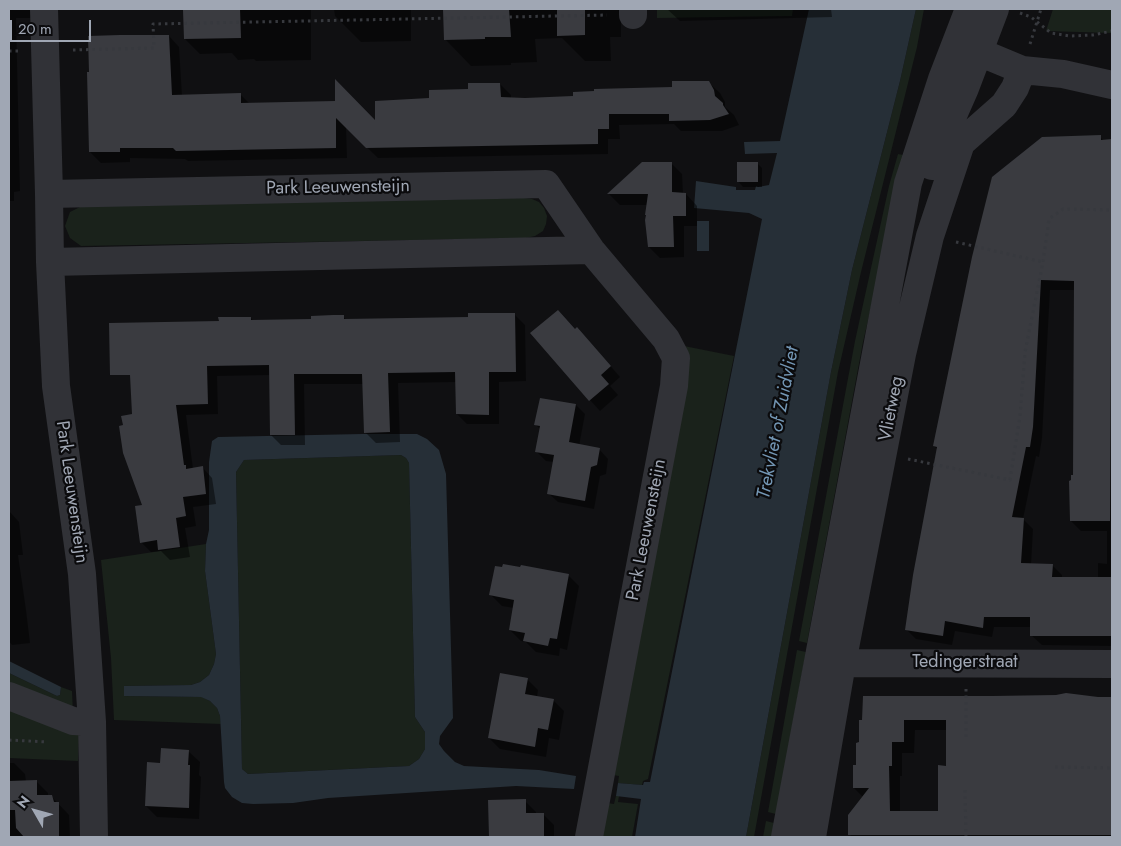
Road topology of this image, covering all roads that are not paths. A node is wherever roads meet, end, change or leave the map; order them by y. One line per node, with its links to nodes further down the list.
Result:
1 (44, 9): 7 (street, Park Leeuwensteijn)
2 (969, 9): 4 (street, Vlietweg)
3 (995, 9): 4 (street, Vlietweg)
4 (967, 47): 5 (street); 10 (street, Vlietweg)
5 (1022, 70): 6 (street); 10 (street, Vlietweg)
6 (1112, 85)
7 (49, 194): 8 (street, Park Leeuwensteijn); 9 (street, Park Leeuwensteijn)
8 (591, 250): 9 (street); 15 (street, Park Leeuwensteijn)
9 (50, 262): 13 (street, Park Leeuwensteijn)
10 (830, 661): 11 (street, Tedingerstraat); 16 (street, Vlietweg); 17 (street, Vlietweg)
11 (1112, 664)
12 (9, 696): 13 (street)
13 (92, 722): 14 (street, Park Leeuwensteijn)
14 (94, 837)
15 (589, 837)
16 (785, 837)
17 (812, 837)

